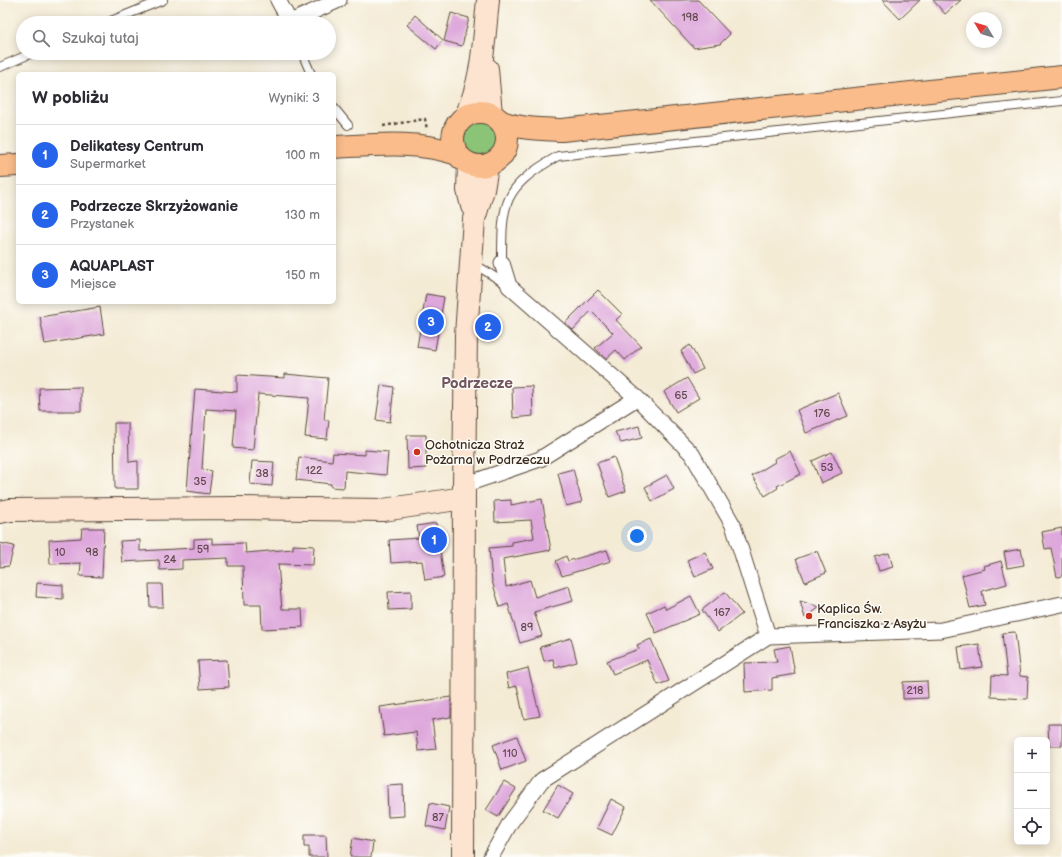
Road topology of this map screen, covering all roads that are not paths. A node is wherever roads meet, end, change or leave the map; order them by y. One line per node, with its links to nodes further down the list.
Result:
1 (163, 0): 5 (lane)
2 (278, 0): 6 (street)
3 (339, 0): 7 (street)
4 (488, 0): 8 (street)
5 (123, 16)
6 (287, 16)
7 (303, 16)
8 (484, 39): 16 (street); 17 (street)
9 (16, 60): 11 (lane)
10 (305, 60): 12 (lane)
11 (0, 67)
12 (310, 72)
13 (1062, 77): 19 (main road)
14 (1062, 101): 27 (lane)
15 (336, 110): 18 (lane)
16 (496, 118): 17 (main road); 19 (main road); 22 (main road)
17 (460, 121): 20 (main road); 23 (main road)
18 (348, 125)
19 (562, 130): 22 (main road)
20 (397, 144): 21 (main road); 23 (main road)
21 (336, 147)
22 (506, 148): 23 (main road)
23 (471, 161): 26 (street)
24 (16, 165): 25 (main road)
25 (0, 166)
26 (470, 261): 28 (lane); 30 (street)
27 (502, 263): 28 (street)
28 (509, 286): 29 (street)
29 (637, 398): 30 (street); 33 (street)
30 (464, 492): 31 (street); 34 (street)
31 (0, 512)
32 (1062, 604): 33 (street)
33 (768, 636): 35 (street)
34 (463, 857)
35 (491, 857)

